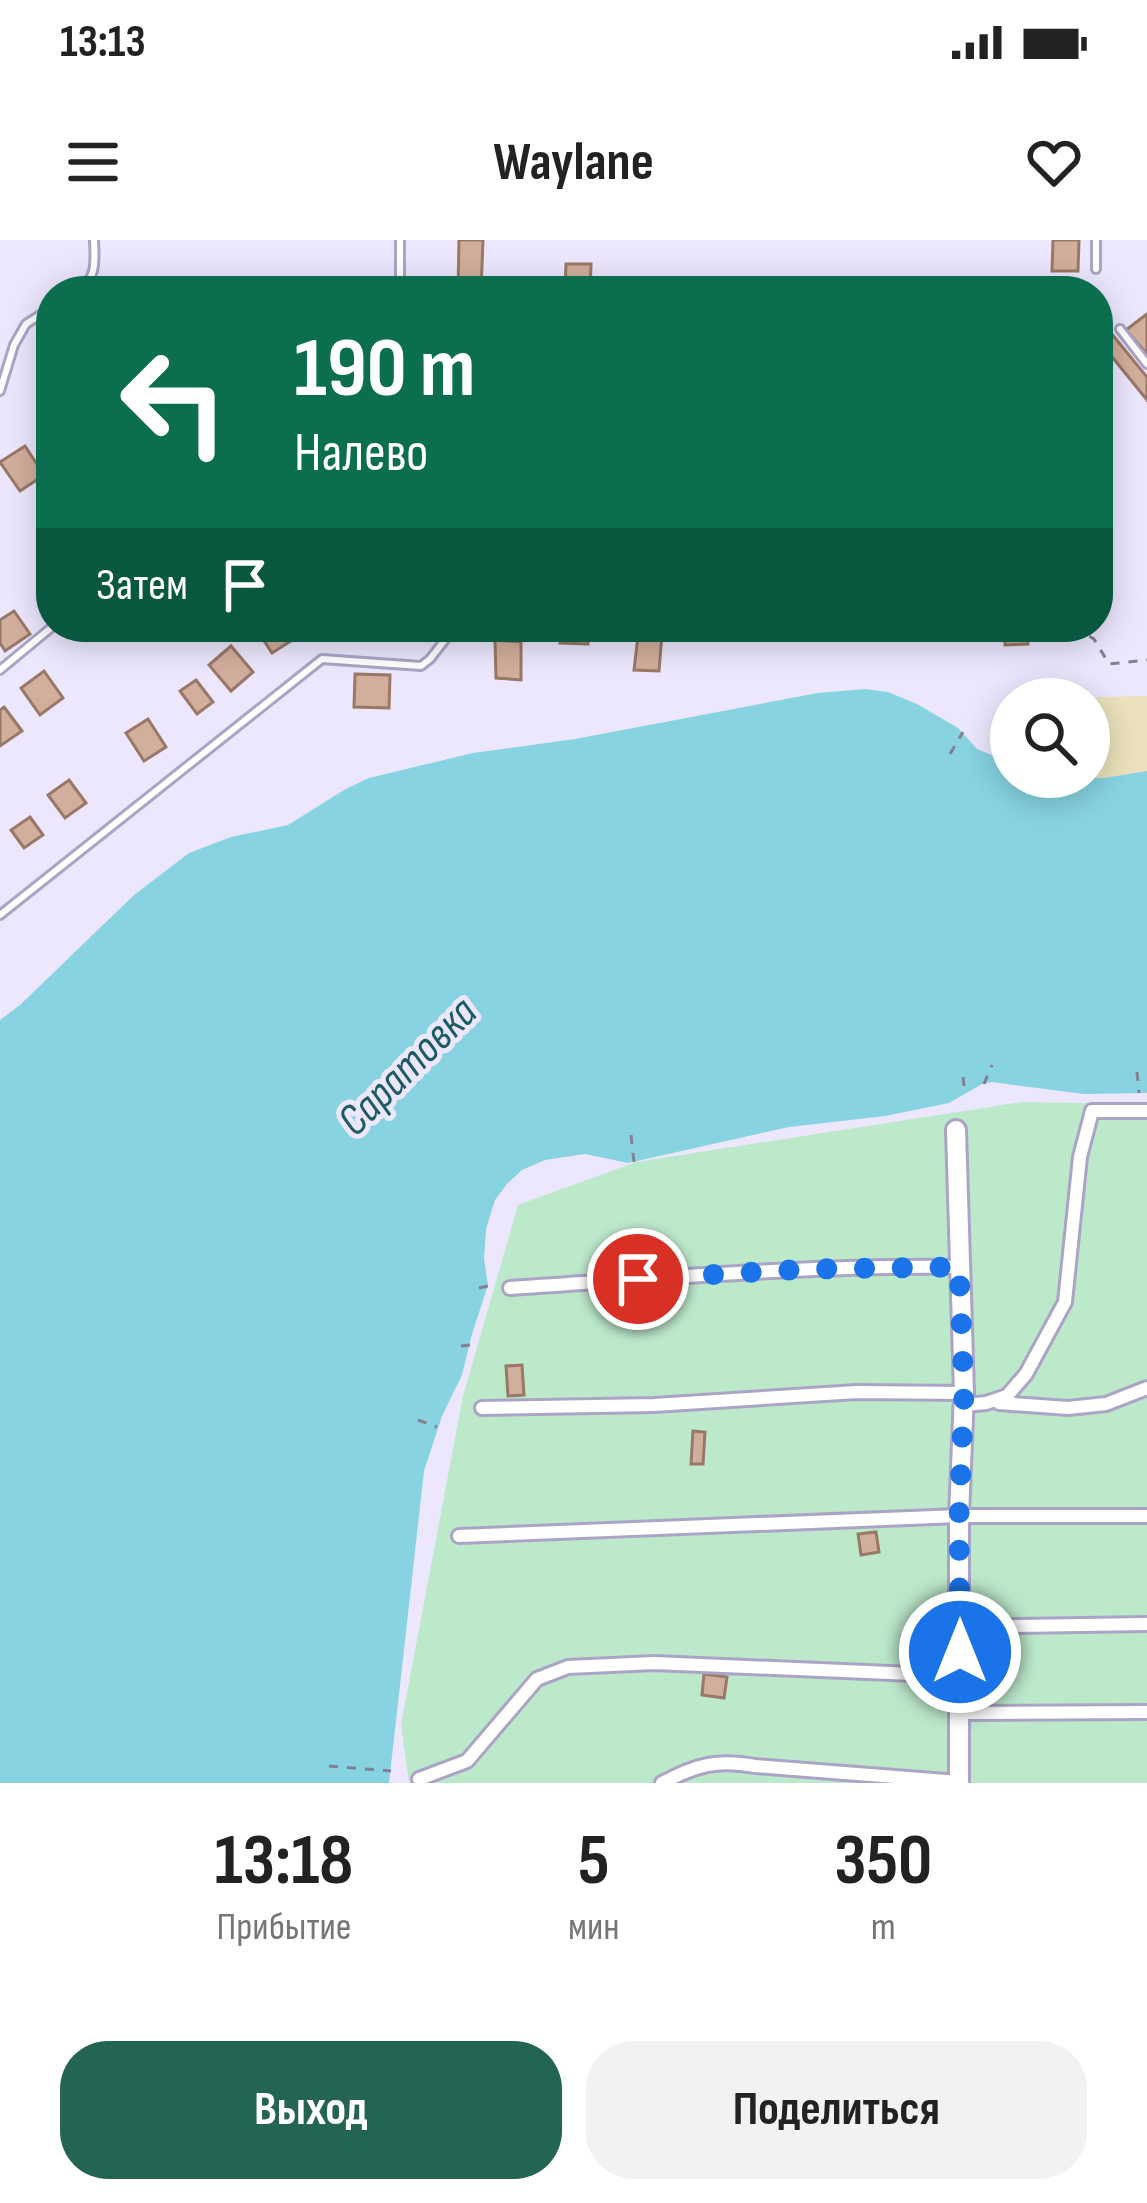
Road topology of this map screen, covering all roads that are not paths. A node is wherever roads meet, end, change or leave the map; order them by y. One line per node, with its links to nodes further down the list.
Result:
1 (94, 240): 5 (lane)
2 (400, 240): 6 (lane)
3 (1096, 240): 4 (lane)
4 (1096, 269)
5 (92, 276)
6 (400, 276)
7 (36, 318): 10 (lane)
8 (1120, 329): 9 (lane)
9 (1147, 364)
10 (0, 391)
11 (36, 640): 13 (lane)
12 (443, 642): 14 (lane)
13 (0, 670)
14 (0, 915)
15 (1147, 1111): 21 (street)
16 (956, 1130): 17 (street)
17 (959, 1267): 18 (street); 20 (street)
18 (510, 1288)
19 (1147, 1388): 21 (street)
20 (964, 1399): 21 (street); 22 (street); 23 (street)
21 (986, 1403)
22 (482, 1408)
23 (959, 1516): 24 (street); 25 (street); 27 (street)
24 (1147, 1516)
25 (459, 1536)
26 (1147, 1624): 27 (street)
27 (959, 1627): 28 (street)
28 (960, 1676): 30 (street); 31 (street)
29 (1147, 1712): 30 (street)
30 (959, 1713): 32 (street)
31 (419, 1779)
32 (959, 1782): 33 (street)
33 (662, 1783)

